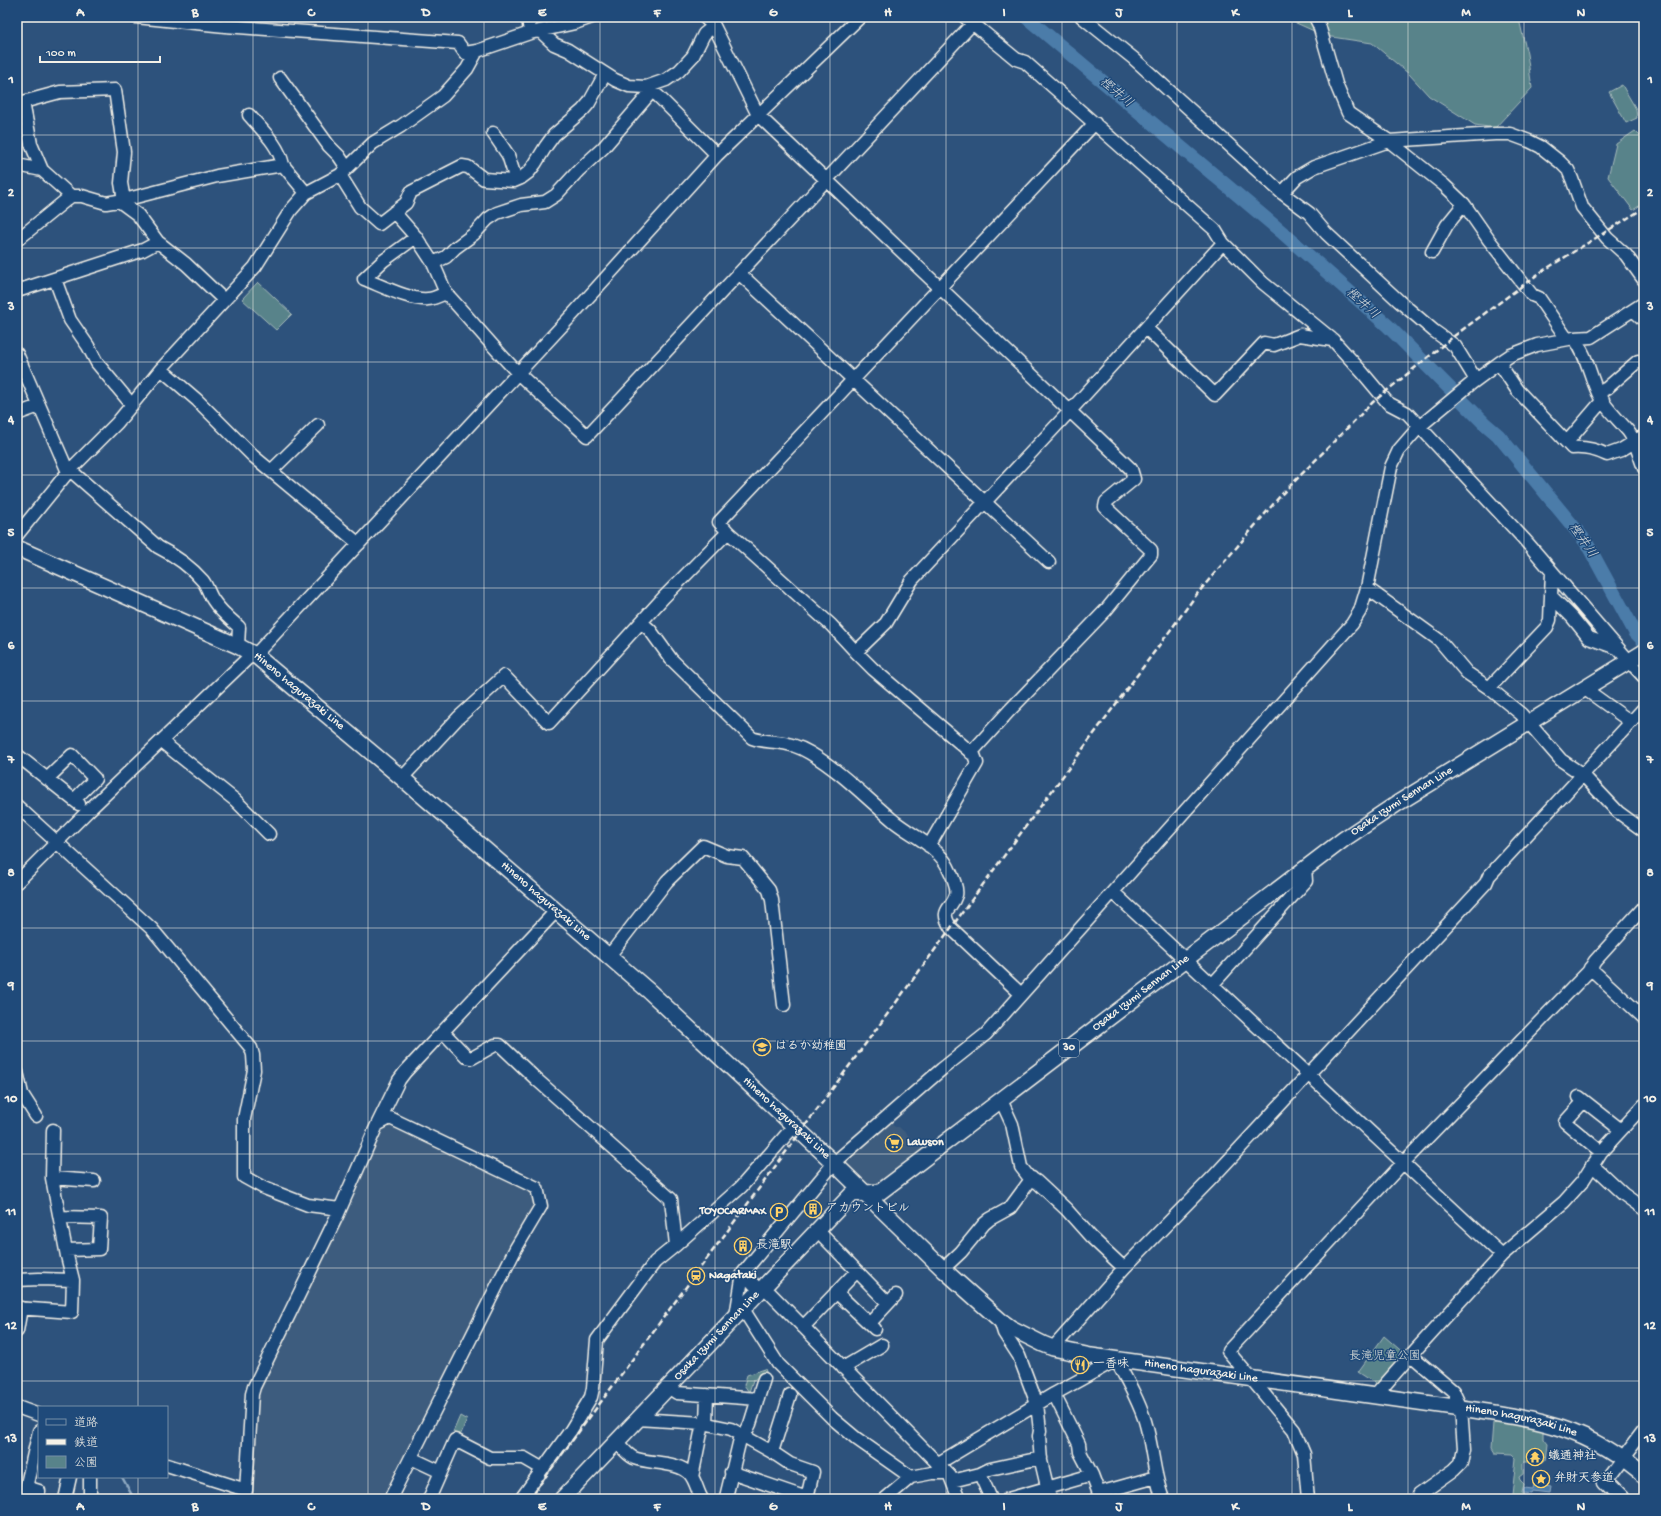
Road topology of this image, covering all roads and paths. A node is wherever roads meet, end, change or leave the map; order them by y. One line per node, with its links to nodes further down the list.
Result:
1 (136, 17): 11 (street)
2 (528, 17): 10 (street)
3 (592, 17): 10 (street)
4 (704, 17): 9 (street)
5 (860, 17): 17 (street)
6 (1082, 17): 29 (street)
7 (1315, 17): 20 (street)
8 (969, 20): 18 (street); 27 (street)
9 (714, 26): 14 (street); 17 (street)
10 (535, 32): 11 (street); 12 (street)
11 (477, 51): 25 (street)
12 (605, 74): 14 (street); 26 (street)
13 (280, 78): 25 (street)
14 (649, 89): 21 (street); 39 (street)
15 (20, 102): 24 (street); 31 (street)
16 (249, 114): 23 (street)
17 (758, 115): 21 (street); 27 (street)
18 (1095, 123): 37 (street); 43 (street)
19 (493, 133): 26 (street)
20 (1389, 141): 29 (street); 32 (street); 42 (street)
21 (716, 155): 57 (street)
22 (17, 165): 24 (street)
23 (284, 165): 28 (street); 31 (street)
24 (42, 170): 30 (street)
25 (343, 171): 28 (street); 33 (street)
26 (516, 180): 33 (street)
27 (826, 181): 40 (street); 43 (street)
28 (306, 193): 46 (street)
29 (1282, 193): 59 (street)
30 (71, 196): 31 (street); 35 (street)
31 (122, 201): 36 (street)
32 (1464, 204): 38 (street); 51 (street)
33 (394, 212): 34 (street)
34 (416, 237): 39 (street); 45 (street)
35 (17, 240)
36 (158, 242): 41 (street); 46 (street)
37 (1223, 243): 50 (street); 52 (street)
38 (1432, 252)
39 (433, 263): 45 (street)
40 (740, 273): 57 (street); 58 (street)
41 (55, 279): 44 (street); 61 (street)
42 (1644, 280)
43 (940, 286): 58 (street); 63 (street)
44 (17, 290)
45 (446, 293): 57 (street)
46 (224, 300): 56 (street)
47 (1644, 303): 48 (street)
48 (1633, 310): 49 (street); 51 (street)
49 (1644, 320)
50 (1146, 328): 52 (street); 63 (street)
51 (1571, 339): 54 (street); 60 (street)
52 (1333, 340): 66 (street)
53 (17, 354): 62 (street)
54 (1499, 363): 59 (street); 68 (street)
55 (1644, 363): 60 (street)
56 (161, 369): 61 (street); 71 (street)
57 (518, 372): 75 (street)
58 (853, 380): 72 (street); 73 (street)
59 (1474, 382): 66 (street)
60 (1601, 397): 67 (street); 68 (street)
61 (132, 405): 70 (street)
62 (39, 406): 64 (street); 70 (street)
63 (1070, 411): 72 (street); 94 (street)
64 (17, 414)
65 (318, 425): 71 (street)
66 (1421, 426): 78 (street); 79 (street)
67 (1639, 439): 68 (street); 69 (street)
68 (1566, 442)
69 (1644, 468)
70 (69, 471): 74 (street); 82 (street)
71 (271, 471): 75 (street)
72 (984, 503): 77 (street); 84 (street)
73 (728, 532): 81 (street); 84 (street)
74 (17, 535)
75 (359, 544): 85 (street)
76 (17, 548): 82 (main road, Hineno hagurazaki Line)
77 (1049, 562)
78 (1552, 572): 80 (street); 83 (street)
79 (1367, 588): 88 (street); 108 (street)
80 (1551, 596): 83 (street); 88 (street)
81 (642, 623): 98 (street); 105 (street)
82 (238, 646): 85 (main road, Hineno hagurazaki Line)
83 (1618, 649): 86 (street)
84 (856, 652): 94 (street)
85 (255, 655): 93 (street); 98 (main road, Hineno hagurazaki Line)
86 (1636, 657): 87 (street); 89 (main road, Osaka Izumi Sennan Line / 30)
87 (1644, 677)
88 (1489, 688): 92 (street)
89 (1584, 689): 91 (street); 92 (main road, Osaka Izumi Sennan Line / 30)
90 (1644, 708): 91 (street)
91 (1631, 722): 96 (street)
92 (1529, 723): 96 (street); 106 (main road, Osaka Izumi Sennan Line / 30)
93 (161, 741): 101 (street); 103 (street)
94 (971, 753): 105 (street)
95 (17, 755): 97 (street)
96 (1583, 775): 102 (street); 120 (street)
97 (47, 778): 99 (street); 99 (street)
98 (402, 778): 110 (main road, Hineno hagurazaki Line)
99 (74, 800): 101 (street)
100 (17, 806): 104 (street)
101 (88, 811): 104 (street)
102 (1644, 831)
103 (269, 834)
104 (57, 842): 107 (street); 136 (street)
105 (929, 846): 115 (street)
106 (1305, 868): 112 (main road, Osaka Izumi Sennan Line / 30); 114 (street)
107 (17, 882)
108 (1113, 892): 112 (street); 115 (street)
109 (1644, 907): 113 (street)
110 (556, 911): 111 (main road, Hineno hagurazaki Line); 118 (street)
111 (609, 956): 116 (street); 125 (main road, Hineno hagurazaki Line)
112 (1185, 960): 114 (street); 121 (main road, Osaka Izumi Sennan Line / 30)
113 (1590, 968): 117 (street); 130 (street)
114 (1212, 985): 120 (street)
115 (1021, 994): 129 (street)
116 (784, 1005)
117 (1644, 1018)
118 (443, 1032): 124 (street); 140 (street)
119 (17, 1072): 123 (street)
120 (1307, 1074): 130 (street); 143 (street)
121 (1001, 1100): 133 (street); 135 (main road, Osaka Izumi Sennan Line / 30)
122 (1644, 1105): 127 (street)
123 (36, 1116)
124 (377, 1125): 136 (street); 181 (street)
125 (794, 1126): 129 (main road, Hineno hagurazaki Line); 140 (street)
126 (54, 1130): 132 (street)
127 (1621, 1130): 128 (street); 128 (street)
128 (1601, 1152): 131 (street)
129 (834, 1162): 135 (main road, Hineno hagurazaki Line); 146 (street)
130 (1403, 1163): 142 (street); 161 (street)
131 (1592, 1165): 137 (street); 142 (street)
132 (52, 1178): 134 (street); 138 (street)
133 (1032, 1178): 143 (street); 144 (street)
134 (94, 1181)
135 (864, 1192): 139 (main road, Osaka Izumi Sennan Line / 30); 144 (main road, Hineno hagurazaki Line)
136 (340, 1209): 199 (street)
137 (1644, 1209)
138 (60, 1217): 141 (street); 141 (street)
139 (817, 1230): 145 (street); 149 (main road, Osaka Izumi Sennan Line / 30)
140 (676, 1245): 186 (street)
141 (66, 1250): 148 (street)
142 (1502, 1255): 158 (street)
143 (1124, 1268): 157 (street)
144 (943, 1269): 153 (main road, Hineno hagurazaki Line)
145 (857, 1271): 150 (street); 150 (street)
146 (743, 1273): 149 (street); 152 (street)
147 (17, 1280): 148 (street)
148 (73, 1280): 151 (street)
149 (762, 1289): 152 (main road, Osaka Izumi Sennan Line / 30); 154 (street)
150 (836, 1292): 154 (street)
151 (19, 1308): 155 (street)
152 (740, 1312): 163 (main road, Osaka Izumi Sennan Line / 30); 193 (street)
153 (1000, 1320): 157 (main road, Hineno hagurazaki Line); 169 (street)
154 (803, 1327): 160 (street)
155 (17, 1332)
156 (882, 1345): 160 (street)
157 (1054, 1348): 159 (main road, Hineno hagurazaki Line)
158 (1411, 1354): 167 (street); 171 (street)
159 (1116, 1360): 161 (main road, Hineno hagurazaki Line); 164 (street); 191 (street)
160 (843, 1368): 185 (street)
161 (1250, 1378): 167 (main road, Hineno hagurazaki Line); 216 (street)
162 (764, 1379): 168 (street)
163 (668, 1387): 165 (street); 173 (main road, Osaka Izumi Sennan Line / 30)
164 (1054, 1394): 169 (street); 190 (street)
165 (707, 1395): 168 (street); 174 (street)
166 (790, 1395): 179 (street)
167 (1376, 1396): 171 (main road, Hineno hagurazaki Line)
168 (758, 1399): 176 (street)
169 (1037, 1404): 182 (street); 185 (street)
170 (17, 1407): 172 (street)
171 (1461, 1408): 183 (main road, Hineno hagurazaki Line); 203 (street)
172 (38, 1415)
173 (637, 1419): 174 (street); 178 (main road, Osaka Izumi Sennan Line / 30)
174 (705, 1424): 176 (street); 192 (street)
175 (1644, 1429): 183 (street)
176 (742, 1435): 179 (street); 188 (street)
177 (38, 1438): 180 (street)
178 (616, 1441): 192 (street); 209 (main road, Osaka Izumi Sennan Line / 30)
179 (772, 1452): 188 (street)
180 (36, 1453): 198 (street)
181 (411, 1458): 187 (street); 206 (street)
182 (1041, 1458): 189 (street); 200 (street)
183 (1622, 1458): 195 (main road, Hineno hagurazaki Line); 217 (street)
184 (168, 1464): 199 (street)
185 (938, 1464): 194 (street)
186 (543, 1470): 187 (street); 208 (street)
187 (441, 1472): 207 (street)
188 (731, 1472): 202 (street)
189 (980, 1474): 194 (street); 213 (street)
190 (1092, 1475): 200 (street); 201 (street)
191 (1156, 1476): 201 (street); 215 (street)
192 (692, 1477): 210 (street)
193 (910, 1477): 194 (street); 211 (street)
194 (949, 1477): 212 (street)
195 (1644, 1477)
196 (70, 1478): 204 (street)
197 (90, 1478): 205 (street)
198 (39, 1491)
199 (245, 1494)
200 (1049, 1494): 214 (street)
201 (1100, 1496)
202 (726, 1497)
203 (1416, 1498)
204 (65, 1499)
205 (90, 1499)
206 (390, 1499)
207 (431, 1499)
208 (521, 1499)
209 (562, 1499)
210 (702, 1499)
211 (885, 1499)
212 (959, 1499)
213 (991, 1499)
214 (1008, 1499)
215 (1163, 1499)
216 (1308, 1499)
217 (1621, 1499)

